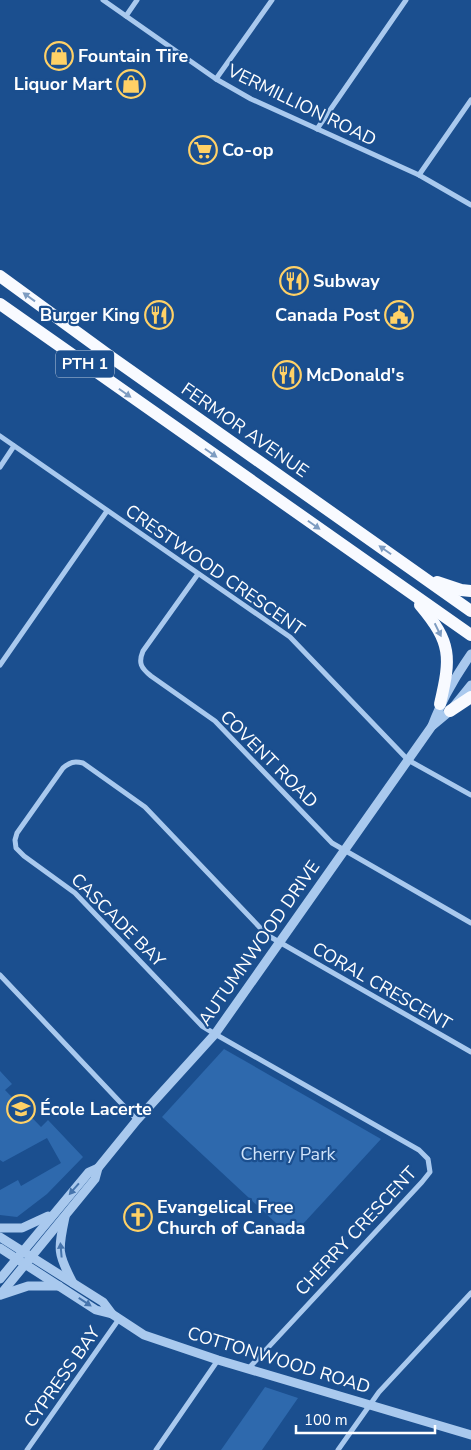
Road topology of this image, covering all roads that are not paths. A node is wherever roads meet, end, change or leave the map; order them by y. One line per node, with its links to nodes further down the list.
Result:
1 (103, 0): 5 (street, VERMILLION ROAD)
2 (138, 0): 5 (street)
3 (272, 0): 6 (street)
4 (406, 0): 8 (street)
5 (126, 16): 6 (street, VERMILLION ROAD)
6 (216, 79): 8 (street, VERMILLION ROAD)
7 (471, 100): 9 (street)
8 (317, 129): 9 (street, VERMILLION ROAD)
9 (419, 175): 10 (street, VERMILLION ROAD)
10 (471, 206)
11 (0, 276): 18 (highway, FERMOR AVENUE / PTH 1, one-way to 11)
12 (0, 304): 20 (highway, PTH 1, one-way to 20)
13 (0, 436): 14 (street, CRESTWOOD CRESCENT)
14 (14, 446): 15 (street); 16 (street, CRESTWOOD CRESCENT)
15 (0, 467)
16 (107, 511): 17 (street, CRESTWOOD CRESCENT); 24 (street)
17 (198, 574): 28 (street, CRESTWOOD CRESCENT); 30 (street, COVENT ROAD)
18 (425, 578): 19 (highway); 21 (highway, FERMOR AVENUE / PTH 1)
19 (471, 591)
20 (409, 592): 22 (highway, PTH 1); 27 (highway, one-way to 27)
21 (471, 611)
22 (471, 635)
23 (471, 654): 27 (street, AUTUMNWOOD DRIVE)
24 (0, 665)
25 (471, 686): 27 (street, AUTUMNWOOD DRIVE)
26 (471, 697): 27 (highway)
27 (445, 707): 28 (street, AUTUMNWOOD DRIVE)
28 (408, 760): 29 (street, CRESTWOOD CRESCENT); 30 (street, AUTUMNWOOD DRIVE)
29 (471, 795)
30 (344, 850): 31 (street); 32 (street, AUTUMNWOOD DRIVE)
31 (471, 922)
32 (280, 944): 34 (street, AUTUMNWOOD DRIVE); 34 (street, CASCADE BAY); 35 (street, CORAL CRESCENT)
33 (0, 975): 36 (street)
34 (215, 1034): 36 (street, AUTUMNWOOD DRIVE); 52 (street, CHERRY CRESCENT)
35 (471, 1052)
36 (137, 1120): 37 (street, AUTUMNWOOD DRIVE)
37 (98, 1168): 38 (street, AUTUMNWOOD DRIVE, one-way to 38); 39 (street, AUTUMNWOOD DRIVE)
38 (53, 1213): 40 (street); 43 (street, AUTUMNWOOD DRIVE)
39 (65, 1215): 44 (street, AUTUMNWOOD DRIVE); 46 (street, one-way to 39)
40 (0, 1228)
41 (0, 1237): 43 (street, COTTONWOOD ROAD)
42 (0, 1248): 43 (street, COTTONWOOD ROAD)
43 (20, 1255): 44 (street, COTTONWOOD ROAD); 45 (street, AUTUMNWOOD DRIVE)
44 (28, 1260): 46 (street, COTTONWOOD ROAD); 47 (street, COTTONWOOD ROAD); 49 (street, AUTUMNWOOD DRIVE)
45 (0, 1279)
46 (73, 1283): 50 (street, COTTONWOOD ROAD)
47 (60, 1286): 49 (street); 50 (street, COTTONWOOD ROAD, one-way to 50)
48 (471, 1293): 53 (street)
49 (0, 1295)
50 (115, 1317): 51 (street, COTTONWOOD ROAD); 55 (street, CYPRESS BAY)
51 (218, 1360): 52 (street, COTTONWOOD ROAD); 56 (street)
52 (248, 1369): 53 (street, COTTONWOOD ROAD)
53 (369, 1404): 54 (street, COTTONWOOD ROAD); 57 (street)
54 (471, 1436)
55 (27, 1450)
56 (156, 1450)
57 (338, 1450)

